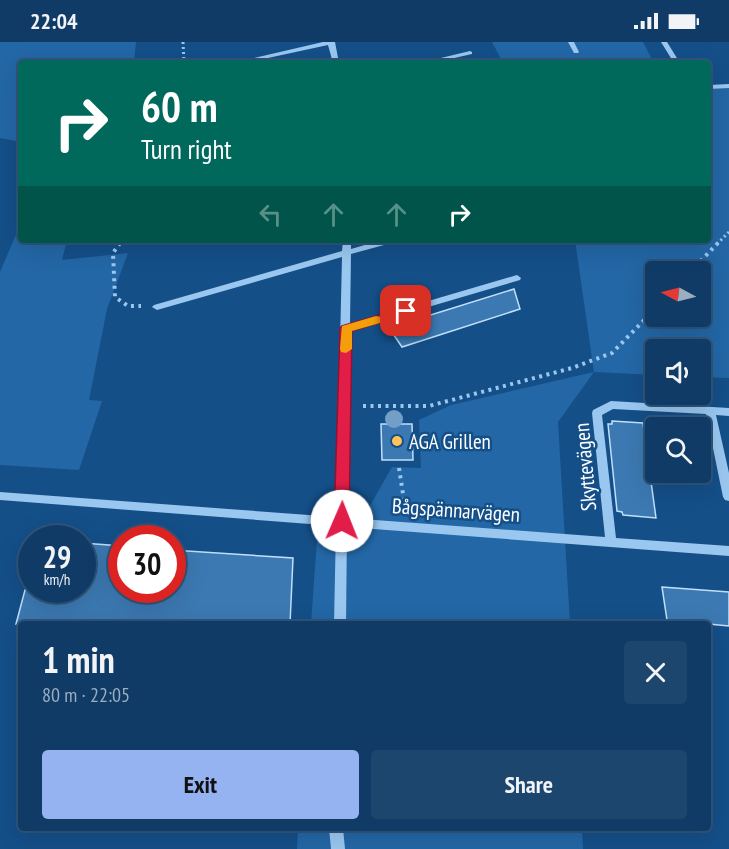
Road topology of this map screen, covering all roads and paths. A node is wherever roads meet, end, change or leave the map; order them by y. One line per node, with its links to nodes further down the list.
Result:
1 (183, 42): 7 (path)
2 (332, 42): 8 (street); 9 (street)
3 (571, 42): 5 (street)
4 (664, 42): 11 (street)
5 (576, 52)
6 (470, 53): 10 (street)
7 (184, 60)
8 (250, 60)
9 (335, 60)
10 (437, 60)
11 (675, 60)
12 (729, 86): 13 (street)
13 (711, 87)
14 (729, 232): 19 (path)
15 (121, 243): 21 (path)
16 (347, 243): 18 (street)
17 (382, 243): 18 (street)
18 (347, 253): 21 (street); 23 (street)
19 (701, 261)
20 (517, 278): 23 (street)
21 (157, 307)
22 (645, 319): 24 (path)
23 (346, 328): 24 (street)
24 (344, 406): 30 (street)
25 (710, 411): 26 (street, Skyttevägen); 29 (street); 32 (street, Skyttevägen)
26 (729, 412)
27 (399, 468): 31 (path)
28 (0, 496): 30 (street, Bågspännarvägen)
29 (729, 497)
30 (342, 521): 31 (street, Bågspännarvägen); 34 (street)
31 (408, 526): 32 (street, Bågspännarvägen)
32 (611, 542): 33 (street, Bågspännarvägen)
33 (729, 551)
34 (340, 621)
35 (336, 831): 36 (street)
36 (338, 849)

